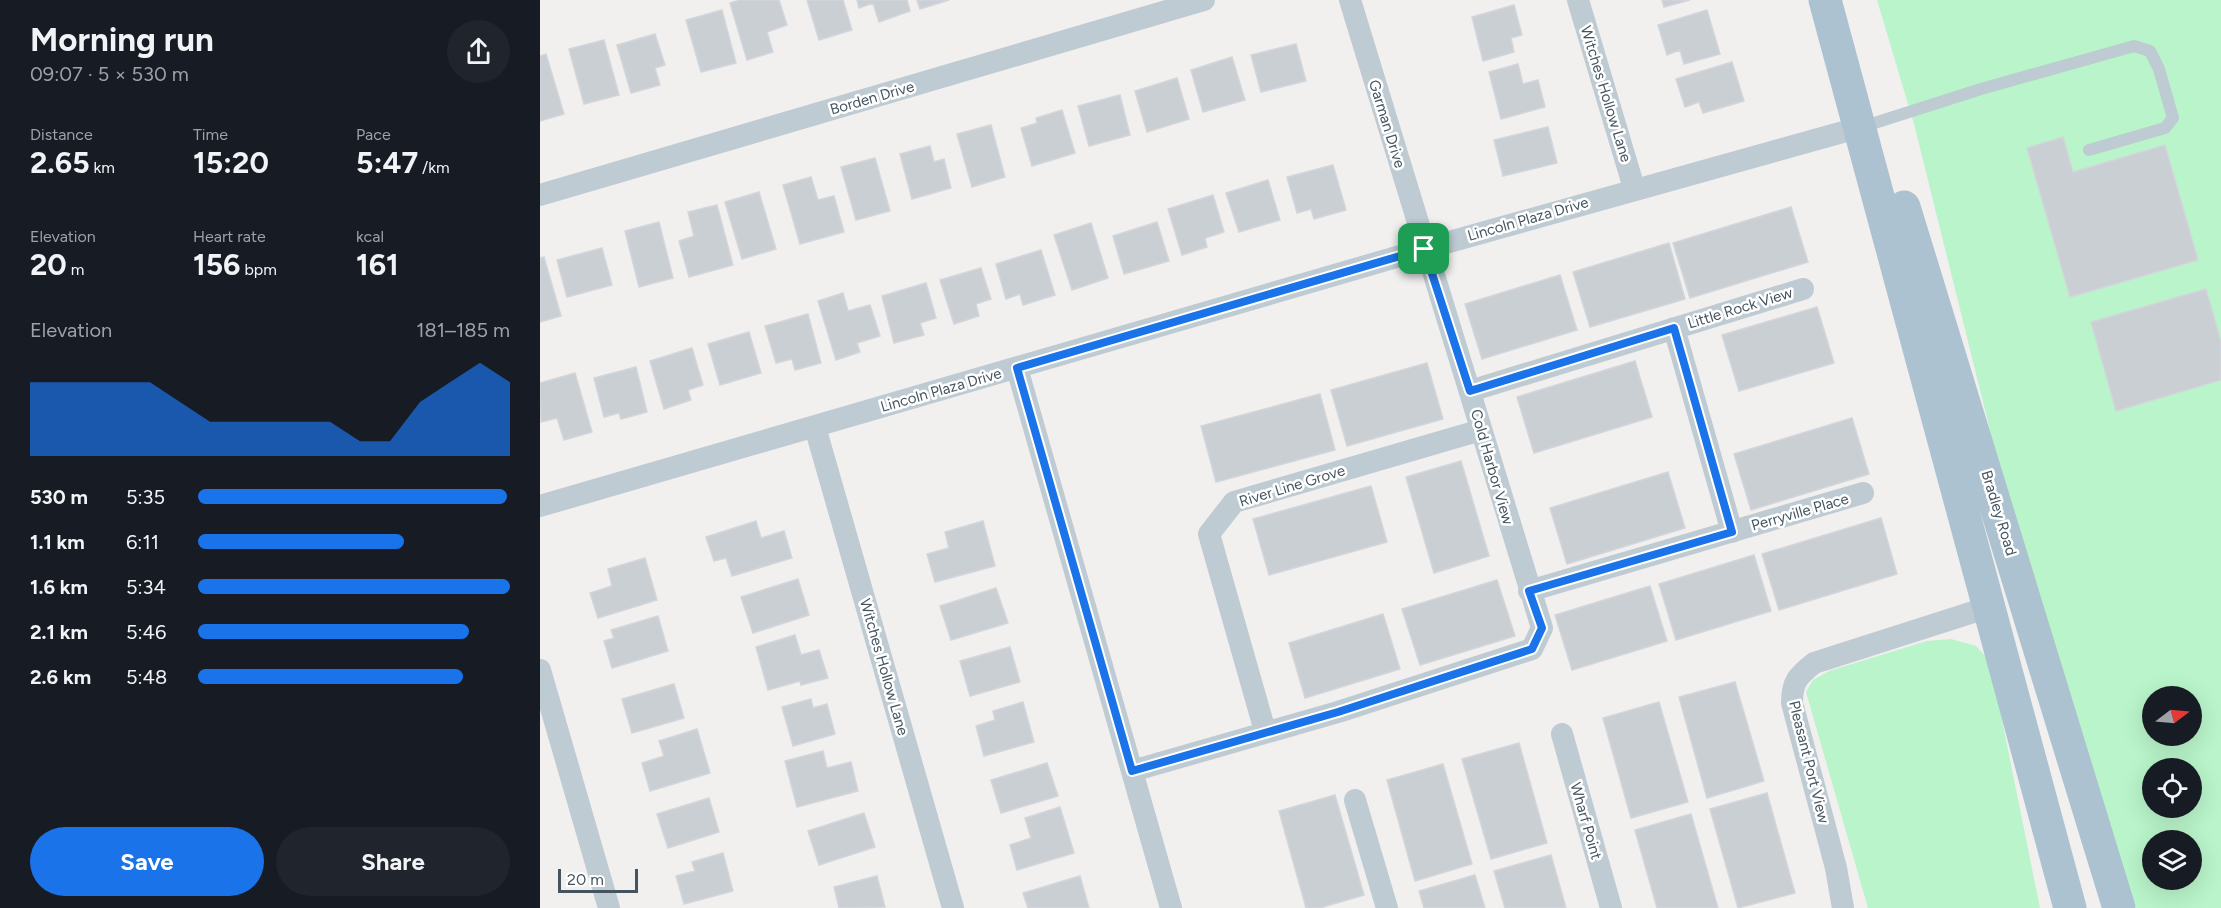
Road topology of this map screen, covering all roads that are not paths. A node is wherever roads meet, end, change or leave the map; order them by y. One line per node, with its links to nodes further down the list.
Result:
1 (1204, 0): 8 (street, Borden Drive)
2 (1350, 0): 9 (street, Garman Drive)
3 (1578, 0): 7 (street, Witches Hollow Lane)
4 (1825, 0): 5 (main road, Bradley Road)
5 (1861, 127): 6 (lane); 7 (street, Lincoln Plaza Drive); 20 (main road, Bradley Road); 33 (main road, Bradley Road)
6 (2089, 150)
7 (1634, 188): 9 (street, Lincoln Plaza Drive)
8 (540, 195)
9 (1424, 249): 12 (street, Lincoln Plaza Drive); 13 (street, Cold Harbor View)
10 (1803, 289): 11 (street, Little Rock View)
11 (1674, 328): 13 (street, Little Rock View); 18 (street)
12 (1017, 368): 14 (street, Lincoln Plaza Drive); 24 (street)
13 (1470, 391): 15 (street, Cold Harbor View)
14 (815, 427): 17 (street, Lincoln Plaza Drive); 27 (street, Witches Hollow Lane)
15 (1481, 430): 19 (street, Cold Harbor View); 22 (street, River Line Grove)
16 (1863, 494): 18 (street, Perryville Place)
17 (540, 506)
18 (1732, 532): 19 (street, Perryville Place)
19 (1529, 591): 22 (street, Cold Harbor View)
20 (1989, 607): 31 (street, Pleasant Port View); 32 (main road, Bradley Road)
21 (540, 670): 26 (street)
22 (1265, 731): 24 (street)
23 (1562, 734): 30 (street, Wharf Point)
24 (1132, 771): 28 (street)
25 (1355, 800): 29 (street)
26 (609, 908)
27 (953, 908)
28 (1171, 908)
29 (1387, 908)
30 (1611, 908)
31 (1843, 908)
32 (2070, 908)
33 (2119, 908)

